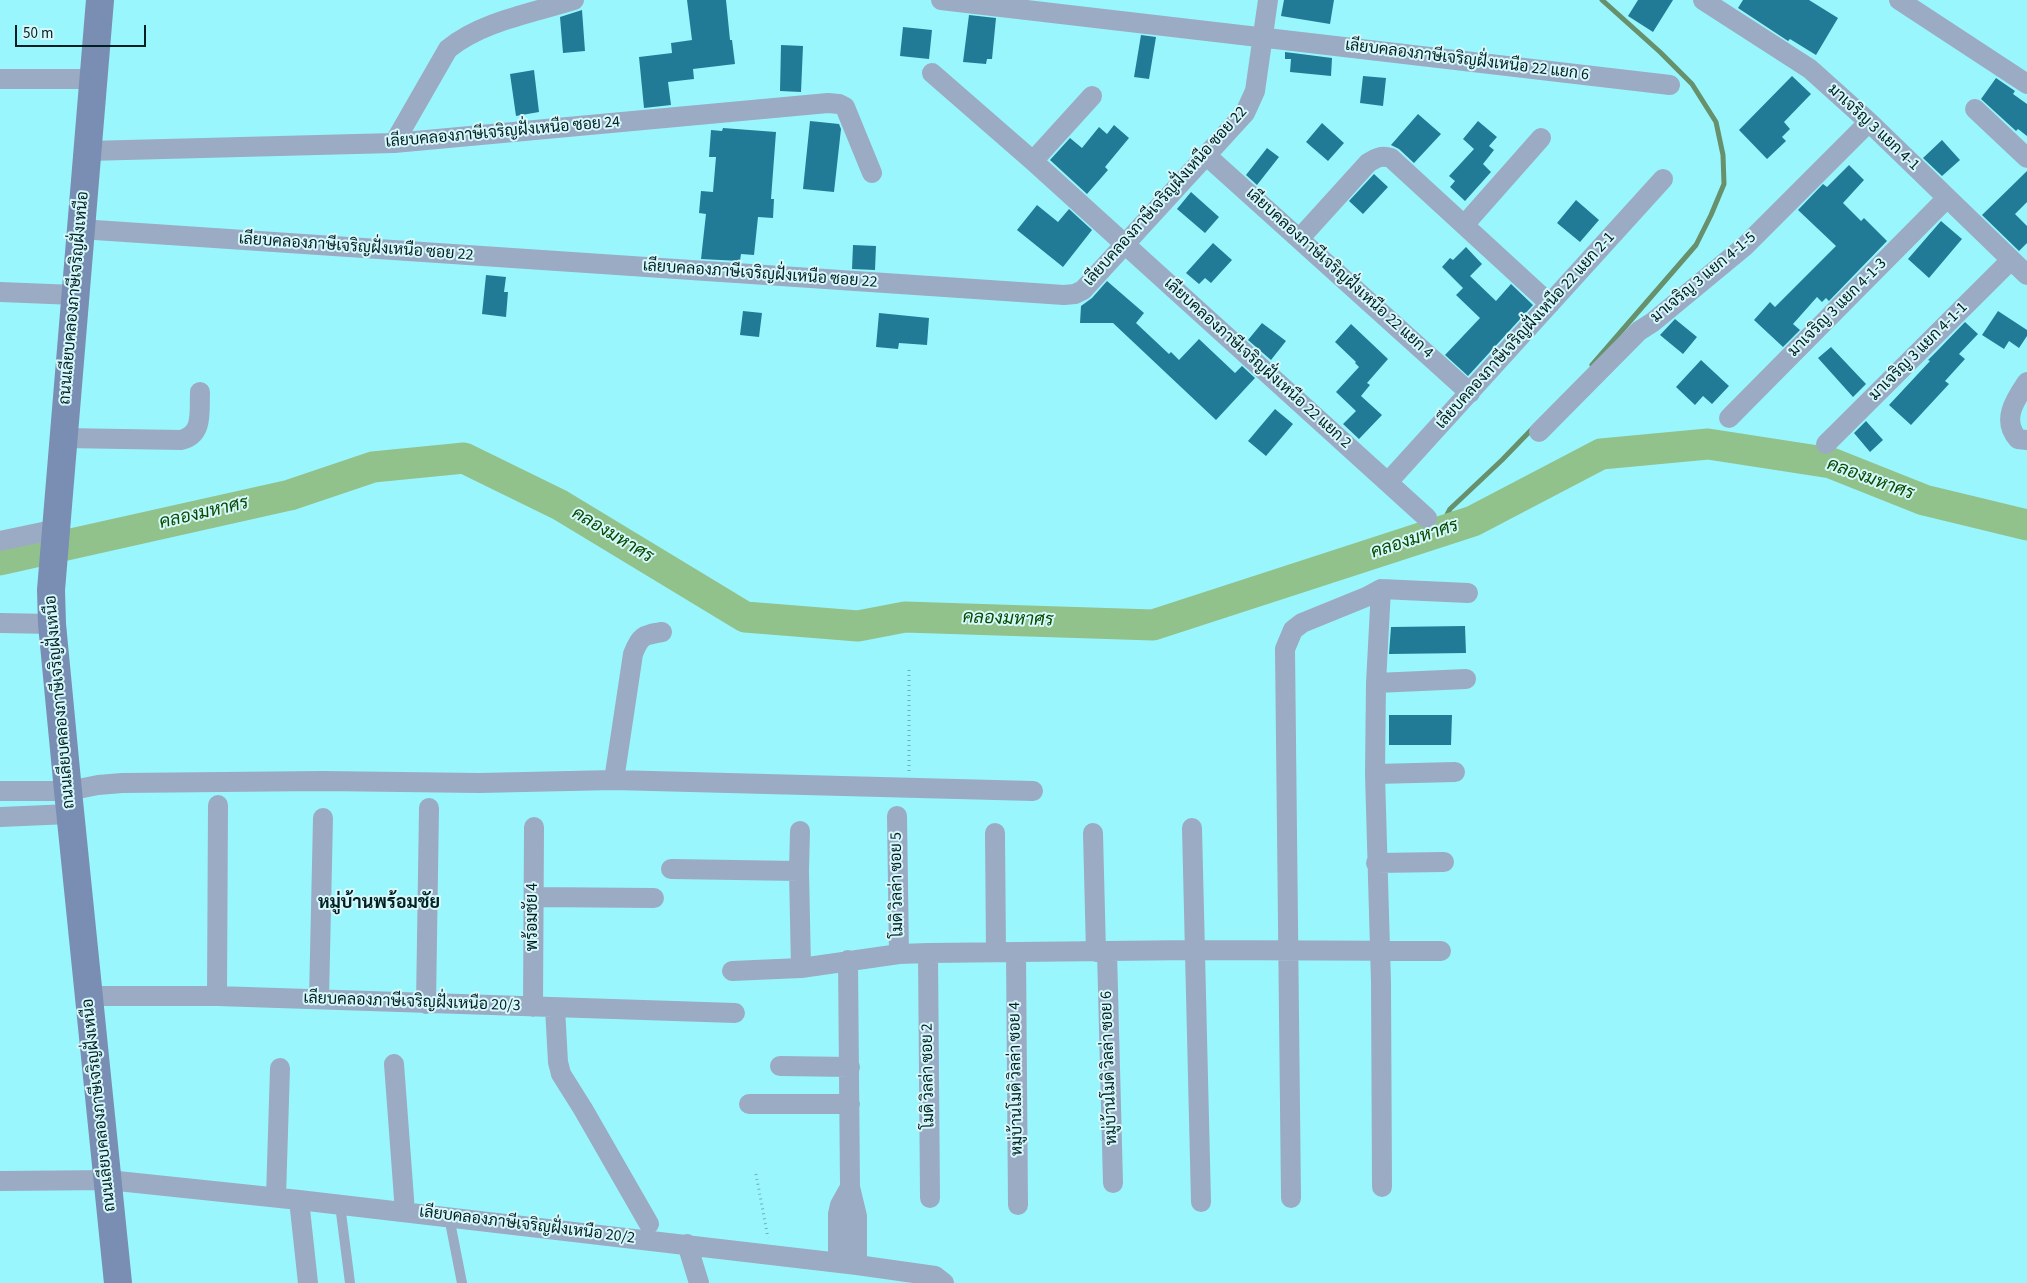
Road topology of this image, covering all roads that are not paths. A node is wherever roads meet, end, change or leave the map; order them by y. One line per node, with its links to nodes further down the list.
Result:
1 (100, 0): 10 (main road, ถนนเลียบคลองภาษีเจริญฝั่งเหนือ)
2 (574, 0): 17 (street)
3 (941, 0): 7 (street, เลียบคลองภาษีเจริญฝั่งเหนือ 22 แยก 6)
4 (1268, 0): 7 (street, เลียบคลองภาษีเจริญฝั่งเหนือ ซอย 22)
5 (1703, 0): 15 (street, มาเจริญ 3 แยก 4-1)
6 (1899, 0): 11 (street)
7 (1264, 36): 12 (street, เลียบคลองภาษีเจริญฝั่งเหนือ 22 แยก 6); 19 (street, เลียบคลองภาษีเจริญฝั่งเหนือ ซอย 22)
8 (932, 73): 21 (street, เลียบคลองภาษีเจริญฝั่งเหนือ 22 แยก 2)
9 (0, 79): 10 (street)
10 (94, 79): 18 (main road, ถนนเลียบคลองภาษีเจริญฝั่งเหนือ)
11 (2027, 84)
12 (1670, 85)
13 (1092, 96): 21 (street)
14 (1975, 109): 20 (street)
15 (1869, 122): 24 (street, มาเจริญ 3 แยก 4-1); 38 (street, มาเจริญ 3 แยก 4-1-5)
16 (1541, 138): 25 (street)
17 (394, 143): 18 (street, เลียบคลองภาษีเจริญฝั่งเหนือ ซอย 24); 22 (street, เลียบคลองภาษีเจริญฝั่งเหนือ ซอย 24)
18 (88, 151): 26 (main road, ถนนเลียบคลองภาษีเจริญฝั่งเหนือ)
19 (1207, 156): 27 (street, เลียบคลองภาษีเจริญฝั่งเหนือ 22 แยก 4); 28 (street, เลียบคลองภาษีเจริญฝั่งเหนือ ซอย 22)
20 (2027, 158)
21 (1033, 161): 28 (street, เลียบคลองภาษีเจริญฝั่งเหนือ 22 แยก 2)
22 (872, 173)
23 (1663, 179): 33 (street, เลียบคลองภาษีเจริญฝั่งเหนือ 22 แยก 2-1)
24 (1947, 198): 29 (street, มาเจริญ 3 แยก 4-1); 37 (street, มาเจริญ 3 แยก 4-1-3)
25 (1465, 224): 27 (street); 33 (street)
26 (80, 229): 28 (street, เลียบคลองภาษีเจริญฝั่งเหนือ ซอย 22); 32 (main road, ถนนเลียบคลองภาษีเจริญฝั่งเหนือ)
27 (1300, 238): 36 (street, เลียบคลองภาษีเจริญฝั่งเหนือ 22 แยก 4)
28 (1125, 245): 42 (street, เลียบคลองภาษีเจริญฝั่งเหนือ 22 แยก 2)
29 (2011, 260): 30 (street, มาเจริญ 3 แยก 4-1); 41 (street, มาเจริญ 3 แยก 4-1-1)
30 (2027, 275)
31 (0, 292): 32 (street)
32 (75, 295): 39 (main road, ถนนเลียบคลองภาษีเจริญฝั่งเหนือ)
33 (1550, 304): 36 (street, เลียบคลองภาษีเจริญฝั่งเหนือ 22 แยก 2-1)
34 (2027, 382): 40 (street)
35 (200, 392): 39 (street)
36 (1470, 393): 42 (street, เลียบคลองภาษีเจริญฝั่งเหนือ 22 แยก 2-1)
37 (1729, 418)
38 (1539, 432)
39 (64, 438): 44 (main road, ถนนเลียบคลองภาษีเจริญฝั่งเหนือ)
40 (2027, 440)
41 (1826, 444)
42 (1388, 482): 43 (street, เลียบคลองภาษีเจริญฝั่งเหนือ 22 แยก 2)
43 (1428, 518)
44 (57, 532): 45 (street); 49 (main road, ถนนเลียบคลองภาษีเจริญฝั่งเหนือ)
45 (0, 542)
46 (1380, 589): 47 (street); 52 (street); 76 (street)
47 (1468, 593)
48 (0, 623): 49 (street)
49 (52, 624): 58 (main road, ถนนเลียบคลองภาษีเจริญฝั่งเหนือ)
50 (662, 632): 55 (street)
51 (1466, 679): 52 (street)
52 (1376, 683): 54 (street)
53 (1455, 772): 54 (street)
54 (1375, 774): 70 (street)
55 (614, 780): 56 (street); 58 (street)
56 (1033, 790)
57 (0, 791): 58 (street)
58 (69, 803): 61 (street); 87 (main road, ถนนเลียบคลองภาษีเจริญฝั่งเหนือ)
59 (218, 805): 88 (street)
60 (429, 808): 90 (street)
61 (0, 816)
62 (898, 816): 83 (street, โมดิ วิลล่า ซอย 5)
63 (323, 818): 89 (street)
64 (534, 827): 73 (street, พร้อมชัย 4)
65 (1192, 828): 75 (street)
66 (800, 831): 72 (street)
67 (995, 833): 79 (street)
68 (1093, 833): 81 (street, หมู่บ้านโมดิ วิลล่า ซอย 6)
69 (1444, 862): 70 (street)
70 (1376, 864): 77 (street)
71 (671, 869): 72 (street)
72 (799, 871): 85 (street)
73 (534, 897): 74 (street); 91 (street, พร้อมชัย 4)
74 (654, 898)
75 (1195, 950): 76 (street); 81 (street); 108 (street)
76 (1288, 951): 77 (street); 106 (street)
77 (1379, 951): 78 (street); 103 (street)
78 (1441, 951)
79 (996, 952): 80 (street); 82 (street)
80 (1016, 952): 81 (street); 110 (street, หมู่บ้านโมดิ วิลล่า ซอย 4)
81 (1101, 952): 102 (street, หมู่บ้านโมดิ วิลล่า ซอย 6)
82 (928, 953): 83 (street); 105 (street, โมดิ วิลล่า ซอย 2)
83 (899, 954): 84 (street)
84 (848, 960): 85 (street); 96 (street)
85 (801, 968): 86 (street)
86 (732, 971)
87 (88, 996): 88 (street, เลียบคลองภาษีเจริญฝั่งเหนือ 20/3); 101 (main road, ถนนเลียบคลองภาษีเจริญฝั่งเหนือ)
88 (217, 996): 89 (street, เลียบคลองภาษีเจริญฝั่งเหนือ 20/3)
89 (319, 999): 90 (street, เลียบคลองภาษีเจริญฝั่งเหนือ 20/3)
90 (426, 1004): 91 (street, เลียบคลองภาษีเจริญฝั่งเหนือ 20/3)
91 (533, 1008): 92 (street, เลียบคลองภาษีเจริญฝั่งเหนือ 20/3)
92 (555, 1008): 93 (street, เลียบคลองภาษีเจริญฝั่งเหนือ 20/3); 113 (street)
93 (735, 1013)
94 (394, 1064): 111 (street)
95 (780, 1066): 96 (street)
96 (850, 1067): 99 (street)
97 (280, 1068): 104 (street)
98 (749, 1104): 99 (street)
99 (850, 1104): 115 (street)
100 (0, 1180): 101 (street, เลียบคลองภาษีเจริญฝั่งเหนือ 20/2)
101 (108, 1180): 104 (street, เลียบคลองภาษีเจริญฝั่งเหนือ 20/2); 116 (main road, ถนนเลียบคลองภาษีเจริญฝั่งเหนือ)
102 (1113, 1183)
103 (1382, 1187)
104 (276, 1197): 107 (street, เลียบคลองภาษีเจริญฝั่งเหนือ 20/2)
105 (930, 1198)
106 (1291, 1198)
107 (299, 1200): 109 (street, เลียบคลองภาษีเจริญฝั่งเหนือ 20/2); 117 (street)
108 (1201, 1202)
109 (340, 1204): 111 (street, เลียบคลองภาษีเจริญฝั่งเหนือ 20/2); 118 (lane)
110 (1018, 1205)
111 (405, 1212): 112 (street, เลียบคลองภาษีเจริญฝั่งเหนือ 20/2)
112 (449, 1217): 114 (street, เลียบคลองภาษีเจริญฝั่งเหนือ 20/2); 119 (lane)
113 (649, 1224)
114 (687, 1244): 115 (street, เลียบคลองภาษีเจริญฝั่งเหนือ 20/2); 120 (street)
115 (848, 1264): 121 (street, เลียบคลองภาษีเจริญฝั่งเหนือ 20/2)
116 (118, 1283)
117 (308, 1283)
118 (350, 1283)
119 (462, 1283)
120 (699, 1283)
121 (944, 1283)

